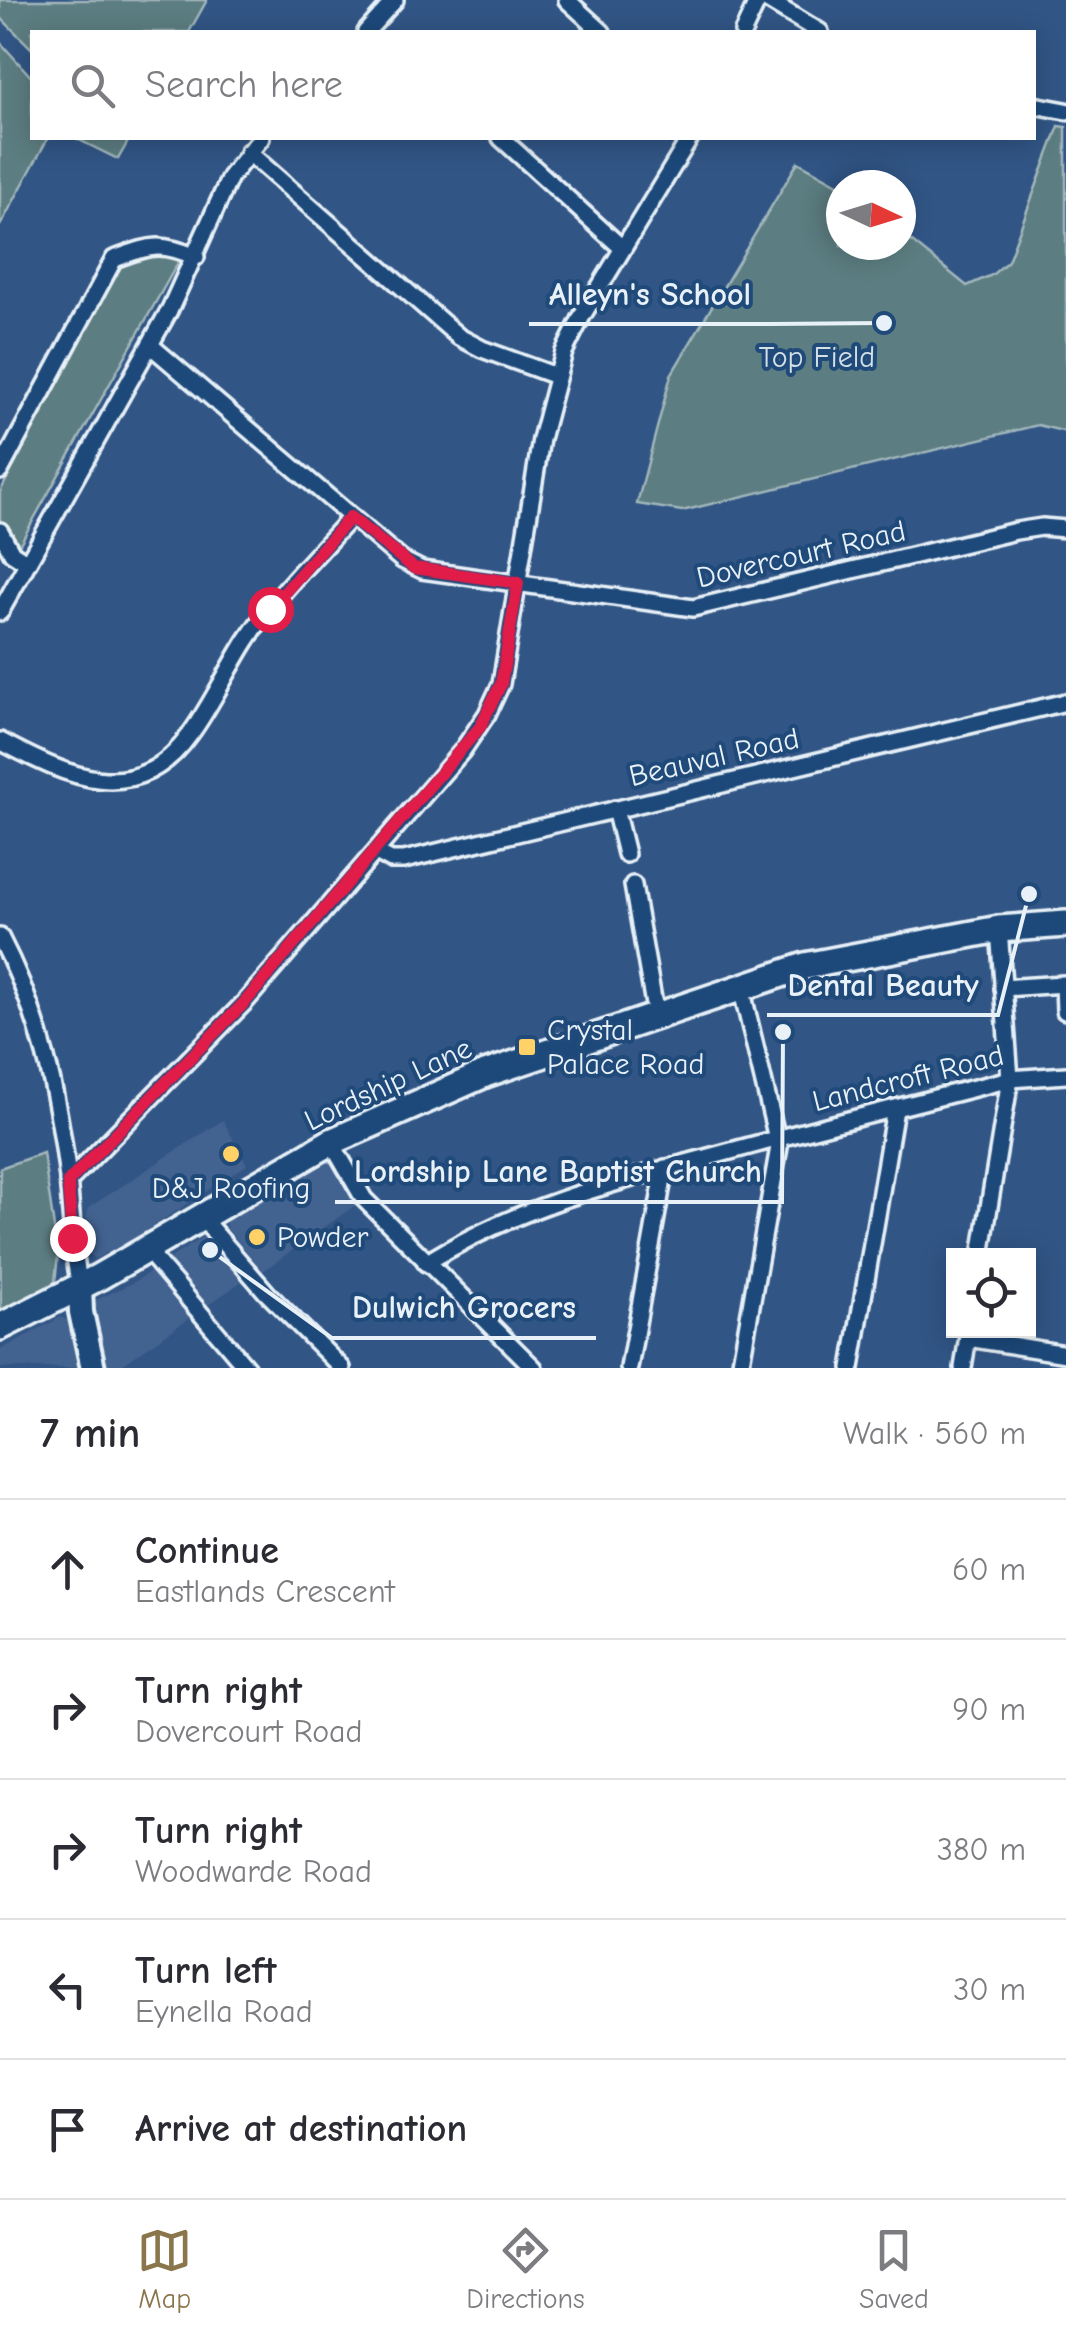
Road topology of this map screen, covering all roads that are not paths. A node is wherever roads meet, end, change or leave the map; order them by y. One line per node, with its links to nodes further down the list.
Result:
1 (395, 0): 5 (street)
2 (567, 0): 6 (street)
3 (758, 0): 7 (street)
4 (767, 0): 8 (street)
5 (376, 29)
6 (600, 30)
7 (744, 30)
8 (817, 30)
9 (1036, 105): 10 (street)
10 (1066, 112)
11 (259, 140): 14 (street)
12 (503, 140): 15 (street)
13 (689, 140): 15 (street)
14 (248, 152): 16 (street); 18 (street)
15 (622, 248): 18 (street)
16 (196, 257): 17 (street); 19 (street)
17 (150, 344): 20 (street, Dovercourt Road); 23 (street)
18 (556, 376): 24 (street)
19 (0, 471)
20 (350, 517): 24 (street, Dovercourt Road); 27 (street)
21 (1066, 530): 24 (street, Dovercourt Road)
22 (0, 531): 23 (street)
23 (26, 562): 25 (street)
24 (518, 583): 29 (street)
25 (0, 612)
26 (1066, 702): 28 (street, Beauval Road)
27 (0, 740)
28 (615, 809): 29 (street, Beauval Road); 30 (street)
29 (376, 852): 45 (street)
30 (626, 854)
31 (633, 884): 38 (street)
32 (1066, 924): 33 (main road, Lordship Lane)
33 (999, 929): 35 (main road, Lordship Lane); 36 (street)
34 (0, 937): 45 (street)
35 (742, 988): 38 (main road, Lordship Lane); 42 (street)
36 (1003, 988): 37 (street); 40 (street)
37 (1065, 1011)
38 (656, 1016): 43 (main road, Lordship Lane)
39 (1066, 1075): 40 (street, Landcroft Road)
40 (1010, 1079): 41 (street, Landcroft Road); 48 (street)
41 (895, 1109): 42 (street, Landcroft Road); 61 (street)
42 (778, 1138): 44 (street, Landcroft Road); 60 (street)
43 (331, 1142): 46 (main road, Lordship Lane); 49 (street)
44 (665, 1168): 49 (street, Landcroft Road); 59 (street)
45 (68, 1182): 50 (street)
46 (201, 1217): 47 (main road, Lordship Lane); 57 (street)
47 (145, 1248): 50 (main road, Lordship Lane); 55 (street)
48 (983, 1248)
49 (426, 1263): 58 (street)
50 (80, 1286): 51 (main road, Lordship Lane); 56 (main road)
51 (0, 1328)
52 (968, 1338): 62 (street)
53 (988, 1338): 54 (street)
54 (1066, 1354)
55 (239, 1365)
56 (94, 1368)
57 (342, 1368)
58 (534, 1368)
59 (629, 1368)
60 (740, 1368)
61 (851, 1368)
62 (963, 1368)

